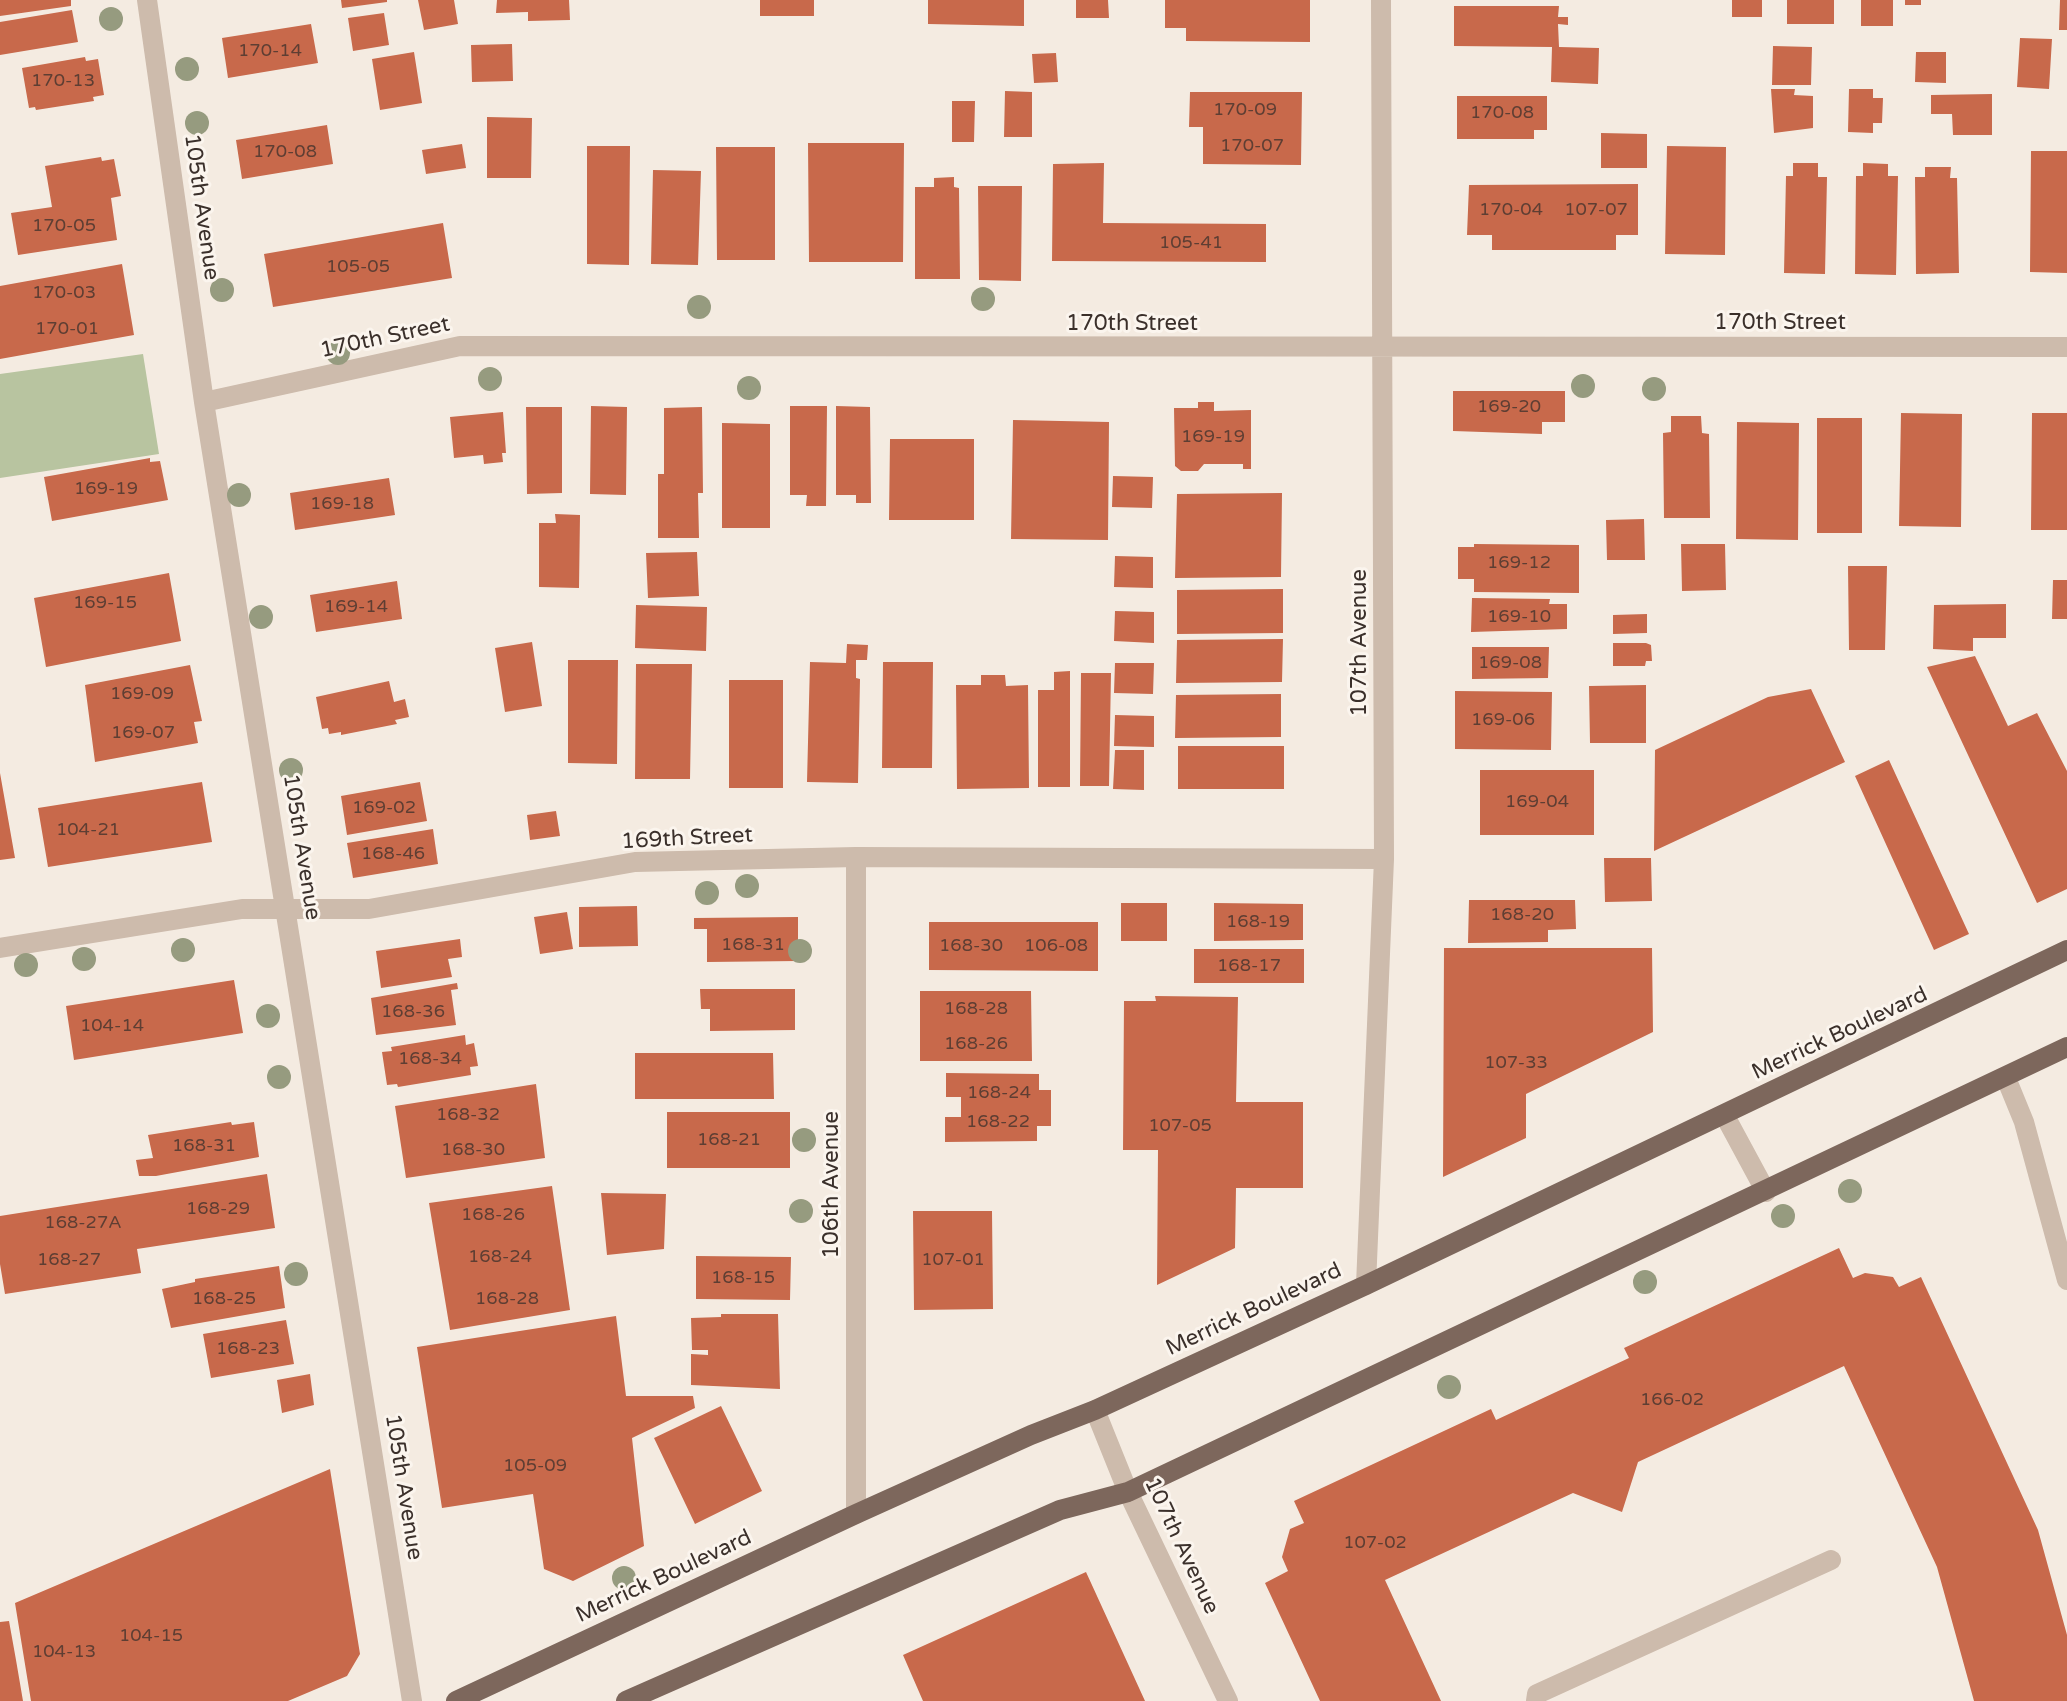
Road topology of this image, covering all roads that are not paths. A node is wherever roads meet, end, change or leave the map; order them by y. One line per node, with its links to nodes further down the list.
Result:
1 (147, 0): 5 (street, 105th Avenue)
2 (1381, 0): 3 (street, 107th Avenue)
3 (1384, 347): 4 (street, 170th Street); 5 (street, 170th Street); 7 (street, 107th Avenue)
4 (2067, 347)
5 (204, 402): 8 (street, 105th Avenue)
6 (856, 857): 7 (street, 169th Street); 8 (street, 169th Street); 19 (street, 106th Avenue)
7 (1384, 859): 16 (street, 107th Avenue)
8 (287, 912): 9 (street, 169th Street); 21 (street, 105th Avenue)
9 (0, 948)
10 (2067, 950): 13 (main road, Merrick Boulevard)
11 (2067, 1047): 12 (main road)
12 (2006, 1078): 14 (main road); 15 (street)
13 (1725, 1116): 14 (street); 16 (main road, Merrick Boulevard)
14 (1766, 1192): 18 (main road)
15 (2067, 1280)
16 (1366, 1285): 17 (main road, Merrick Boulevard)
17 (1095, 1410): 18 (street, 107th Avenue); 19 (main road, Merrick Boulevard)
18 (1128, 1492): 23 (main road); 24 (street, 107th Avenue)
19 (856, 1514): 22 (main road, Merrick Boulevard)
20 (1831, 1560): 25 (street)
21 (412, 1701)
22 (456, 1701)
23 (626, 1701)
24 (1228, 1701)
25 (1536, 1701)

